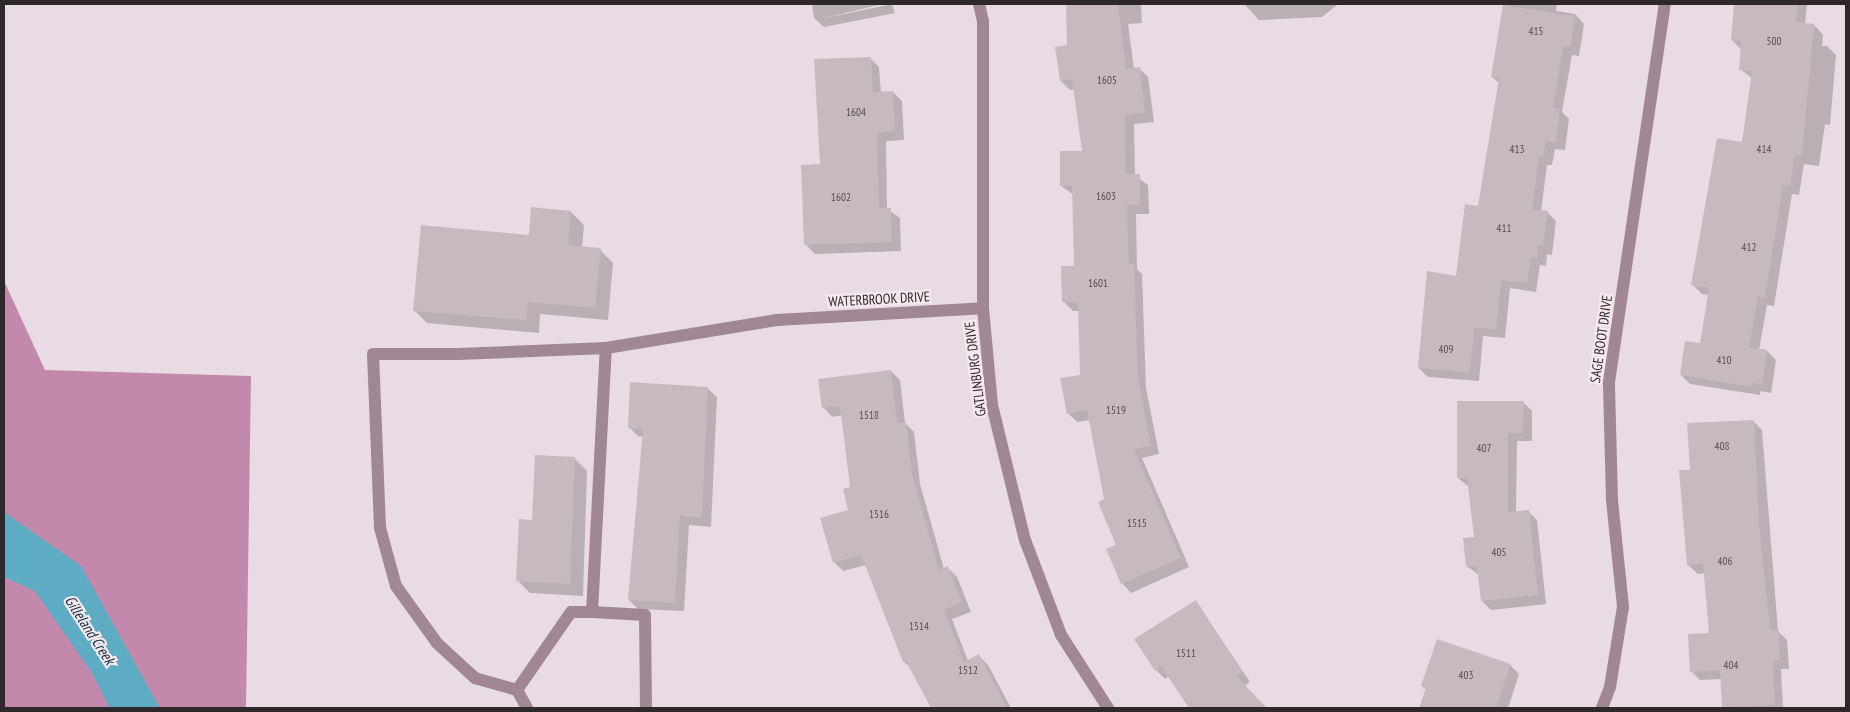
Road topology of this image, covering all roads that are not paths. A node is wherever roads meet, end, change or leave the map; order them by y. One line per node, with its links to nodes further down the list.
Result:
1 (979, 4): 3 (street, GATLINBURG DRIVE)
2 (1665, 4): 10 (street, SAGE BOOT DRIVE)
3 (983, 308): 4 (street, WATERBROOK DRIVE); 9 (street, GATLINBURG DRIVE)
4 (606, 348): 5 (street); 6 (street, WATERBROOK DRIVE)
5 (592, 612): 6 (street); 8 (street)
6 (517, 690): 7 (street)
7 (526, 708)
8 (646, 708)
9 (1108, 708)
10 (1602, 708)

